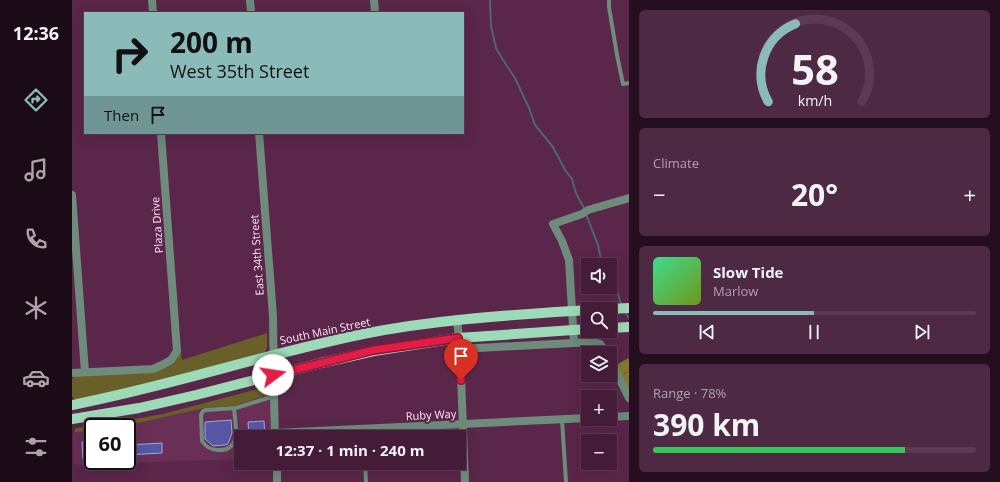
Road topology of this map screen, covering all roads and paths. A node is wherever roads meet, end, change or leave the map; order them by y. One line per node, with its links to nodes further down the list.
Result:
1 (152, 0): 5 (street)
2 (250, 0): 6 (street)
3 (374, 0): 7 (street)
4 (609, 0): 8 (lane)
5 (153, 12)
6 (251, 12)
7 (375, 12)
8 (629, 83)
9 (161, 134): 27 (street, Plaza Drive)
10 (259, 134): 26 (street, East 34th Street)
11 (72, 195): 27 (street)
12 (629, 198): 16 (street)
13 (629, 308): 14 (main road)
14 (617, 309)
15 (581, 310): 16 (main road, South Main Street)
16 (571, 311): 17 (main road, South Main Street); 21 (street)
17 (456, 320): 22 (street); 26 (main road, South Main Street)
18 (629, 327): 19 (main road)
19 (617, 328)
20 (581, 329): 21 (main road)
21 (572, 330): 22 (main road); 23 (street)
22 (458, 338): 25 (street); 30 (main road)
23 (574, 343): 24 (street); 25 (street)
24 (601, 346)
25 (460, 350): 40 (street)
26 (273, 354): 30 (street, East 34th Street); 33 (main road, South Main Street)
27 (85, 372): 28 (street, Plaza Drive)
28 (72, 373)
29 (617, 374): 32 (street)
30 (273, 375): 31 (street, East 34th Street); 37 (main road)
31 (274, 396): 34 (lane); 41 (street, East 34th Street)
32 (629, 398)
33 (72, 405)
34 (234, 408): 34 (lane)
35 (629, 416): 36 (street)
36 (617, 417)
37 (72, 419)
38 (581, 419): 39 (street, Ruby Way)
39 (562, 420): 40 (street, Ruby Way); 48 (lane)
40 (463, 424): 42 (street, Ruby Way); 47 (street)
41 (275, 430)
42 (396, 430)
43 (276, 470): 45 (street)
44 (365, 470): 46 (lane)
45 (277, 482)
46 (366, 482)
47 (465, 482)
48 (566, 482)

